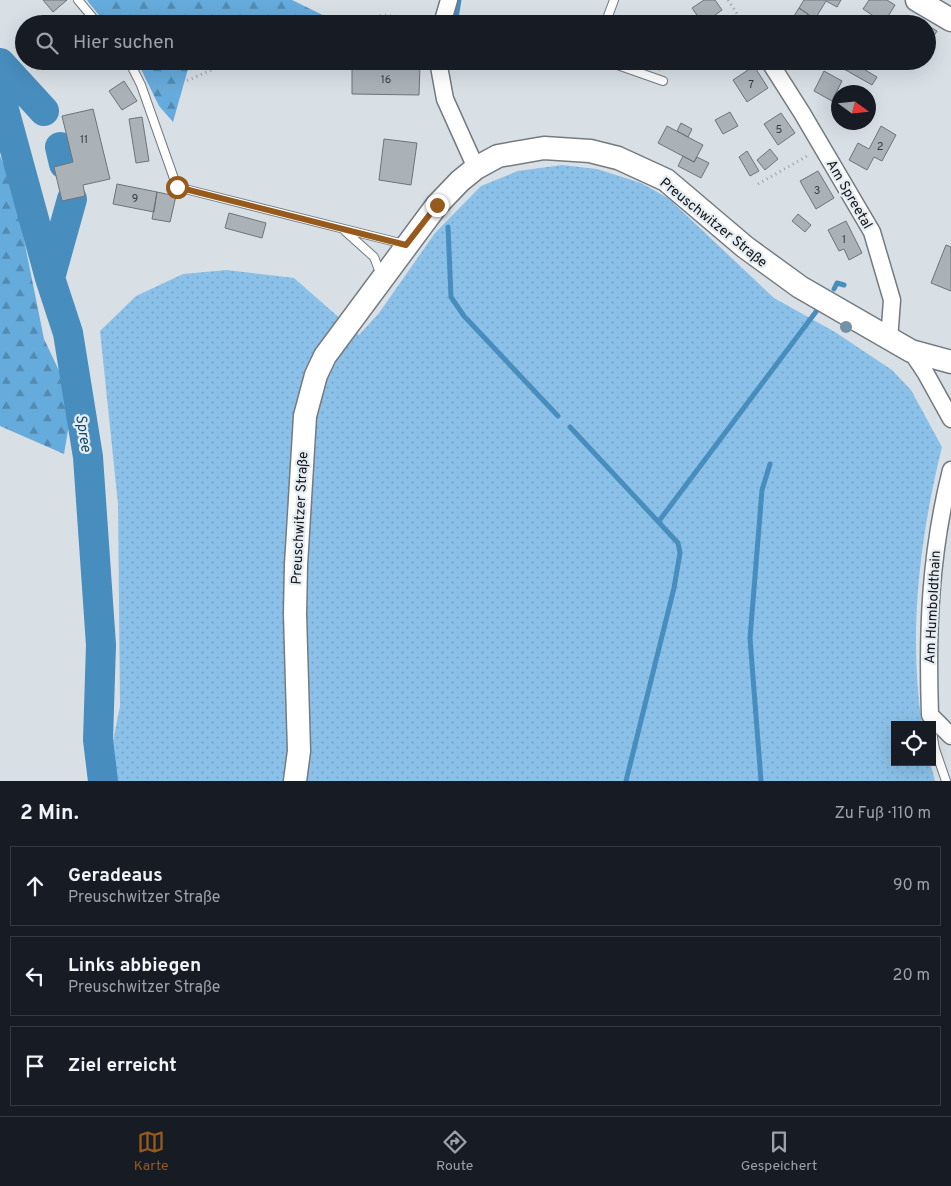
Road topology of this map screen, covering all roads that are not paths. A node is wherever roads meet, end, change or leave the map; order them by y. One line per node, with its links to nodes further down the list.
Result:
1 (78, 0): 5 (lane)
2 (449, 0): 6 (street)
3 (614, 0): 7 (lane)
4 (917, 0): 8 (street)
5 (90, 15)
6 (444, 15)
7 (608, 15)
8 (951, 20)
9 (134, 70): 15 (lane)
10 (440, 70): 14 (street)
11 (632, 70): 13 (lane)
12 (775, 70): 18 (street, Am Spreetal)
13 (663, 81)
14 (476, 168): 16 (street, Preuschwitzer Straße); 18 (street, Preuschwitzer Straße)
15 (343, 230): 16 (lane); 17 (lane)
16 (406, 245): 17 (street, Preuschwitzer Straße)
17 (382, 277): 26 (street, Preuschwitzer Straße)
18 (888, 340): 19 (street, Preuschwitzer Straße)
19 (911, 351): 20 (street, Preuschwitzer Straße); 21 (street)
20 (951, 362)
21 (951, 419)
22 (951, 470): 23 (street, Am Humboldthain)
23 (930, 720): 24 (street, Am Humboldthain)
24 (951, 736)
25 (936, 752): 27 (lane)
26 (295, 781)
27 (946, 781)

